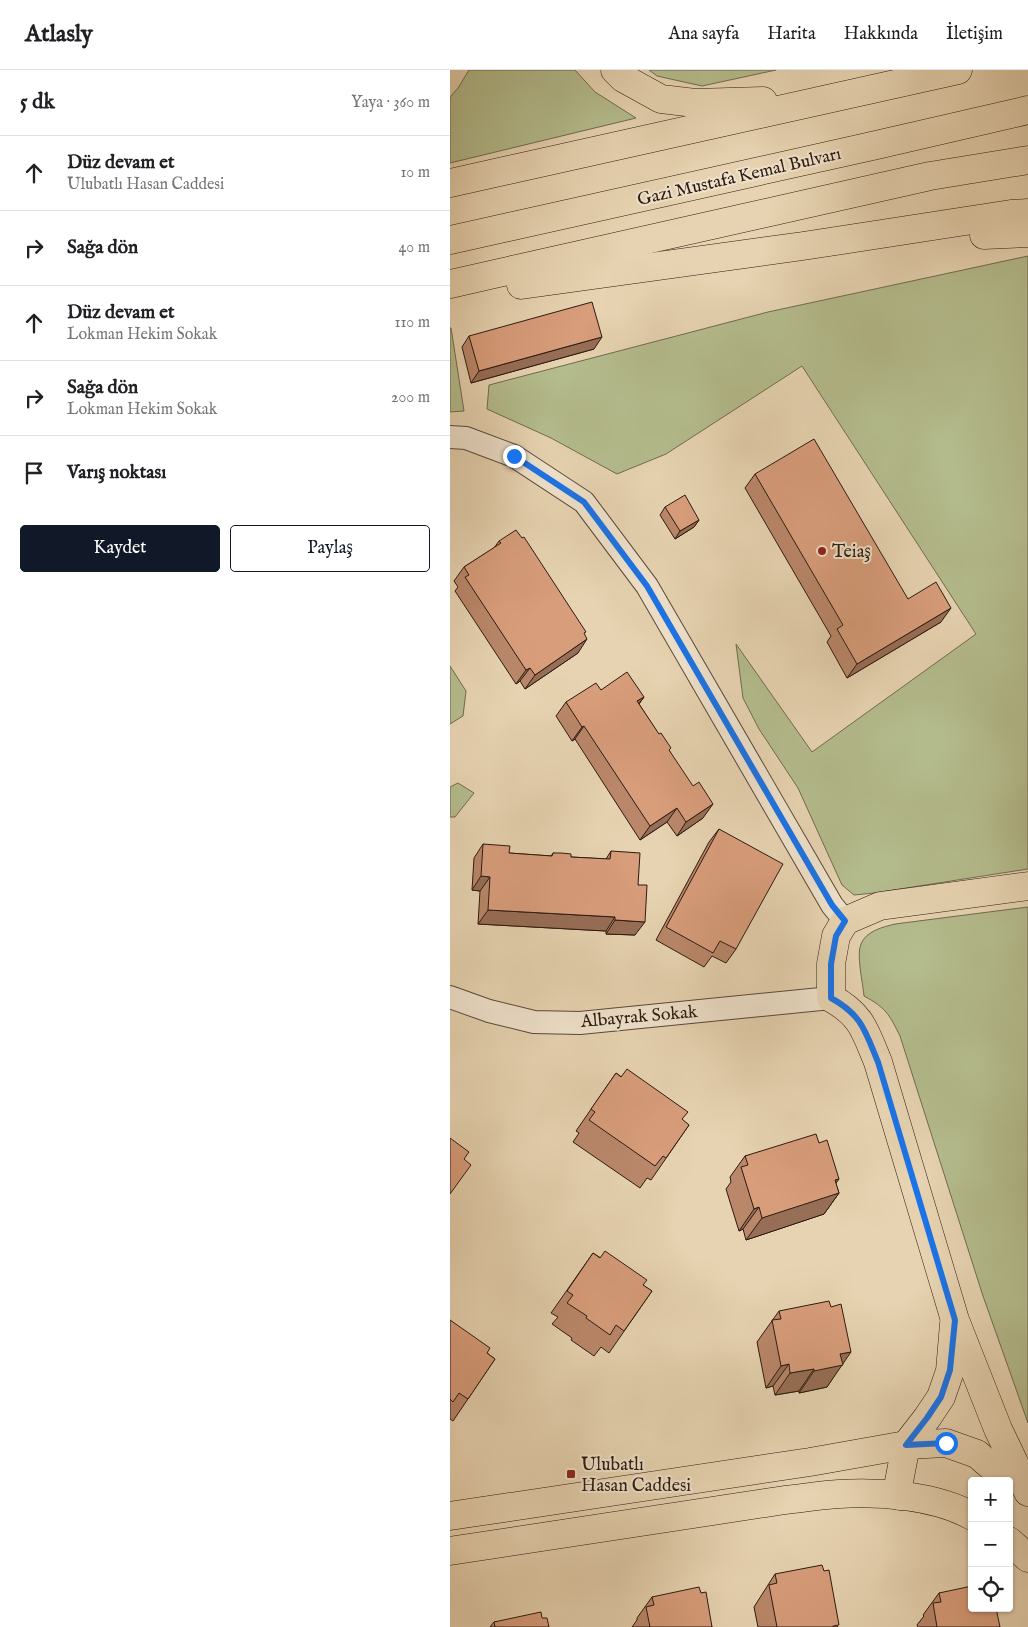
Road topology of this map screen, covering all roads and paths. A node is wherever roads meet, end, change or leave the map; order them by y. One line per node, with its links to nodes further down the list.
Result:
1 (615, 70): 3 (main road)
2 (958, 70): 3 (main road)
3 (834, 98): 6 (main road)
4 (1028, 110): 9 (main road, Gazi Mustafa Kemal Bulvarı)
5 (1028, 160): 11 (main road)
6 (450, 183)
7 (1028, 213): 10 (main road)
8 (1028, 233): 10 (main road)
9 (450, 240)
10 (803, 246): 12 (main road)
11 (450, 284)
12 (450, 295)
13 (450, 437): 15 (street)
14 (1028, 886): 15 (main road)
15 (845, 921): 17 (main road)
16 (450, 997): 17 (street, Albayrak Sokak)
17 (831, 998): 18 (main road)
18 (955, 1320): 19 (main road); 20 (main road)
19 (998, 1428): 22 (main road); 24 (main road)
20 (906, 1445): 21 (main road); 25 (main road); 28 (main road)
21 (1004, 1477)
22 (1006, 1477)
23 (1013, 1485): 26 (main road)
24 (1028, 1492)
25 (900, 1496): 27 (main road); 30 (main road)
26 (1028, 1503)
27 (968, 1511)
28 (450, 1516)
29 (1013, 1545): 31 (main road)
30 (450, 1551)
31 (1028, 1558)

